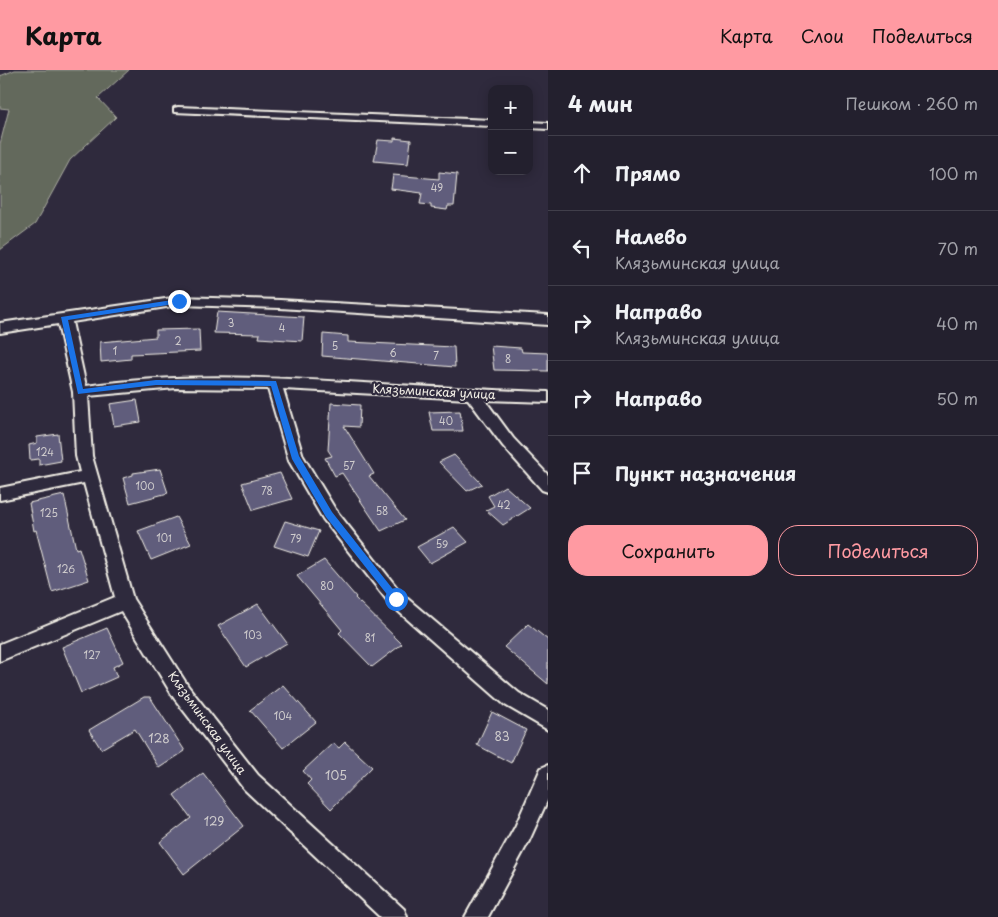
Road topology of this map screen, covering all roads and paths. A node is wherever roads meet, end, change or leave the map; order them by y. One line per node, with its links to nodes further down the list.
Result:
1 (178, 110): 2 (street)
2 (488, 123)
3 (533, 125): 4 (street)
4 (548, 126)
5 (64, 318): 6 (street); 7 (street); 9 (street, Клязьминская улица)
6 (548, 320)
7 (0, 328)
8 (274, 383): 9 (street, Клязьминская улица); 10 (street, Клязьминская улица); 17 (street)
9 (80, 392): 12 (street, Клязьминская улица)
10 (472, 394): 11 (street, Клязьминская улица); 13 (street)
11 (548, 397)
12 (90, 476): 14 (street); 15 (street, Клязьминская улица)
13 (548, 486)
14 (0, 494)
15 (125, 601): 16 (street); 19 (street, Клязьминская улица)
16 (0, 653)
17 (548, 721)
18 (548, 776): 20 (street)
19 (396, 917)
20 (476, 917)

